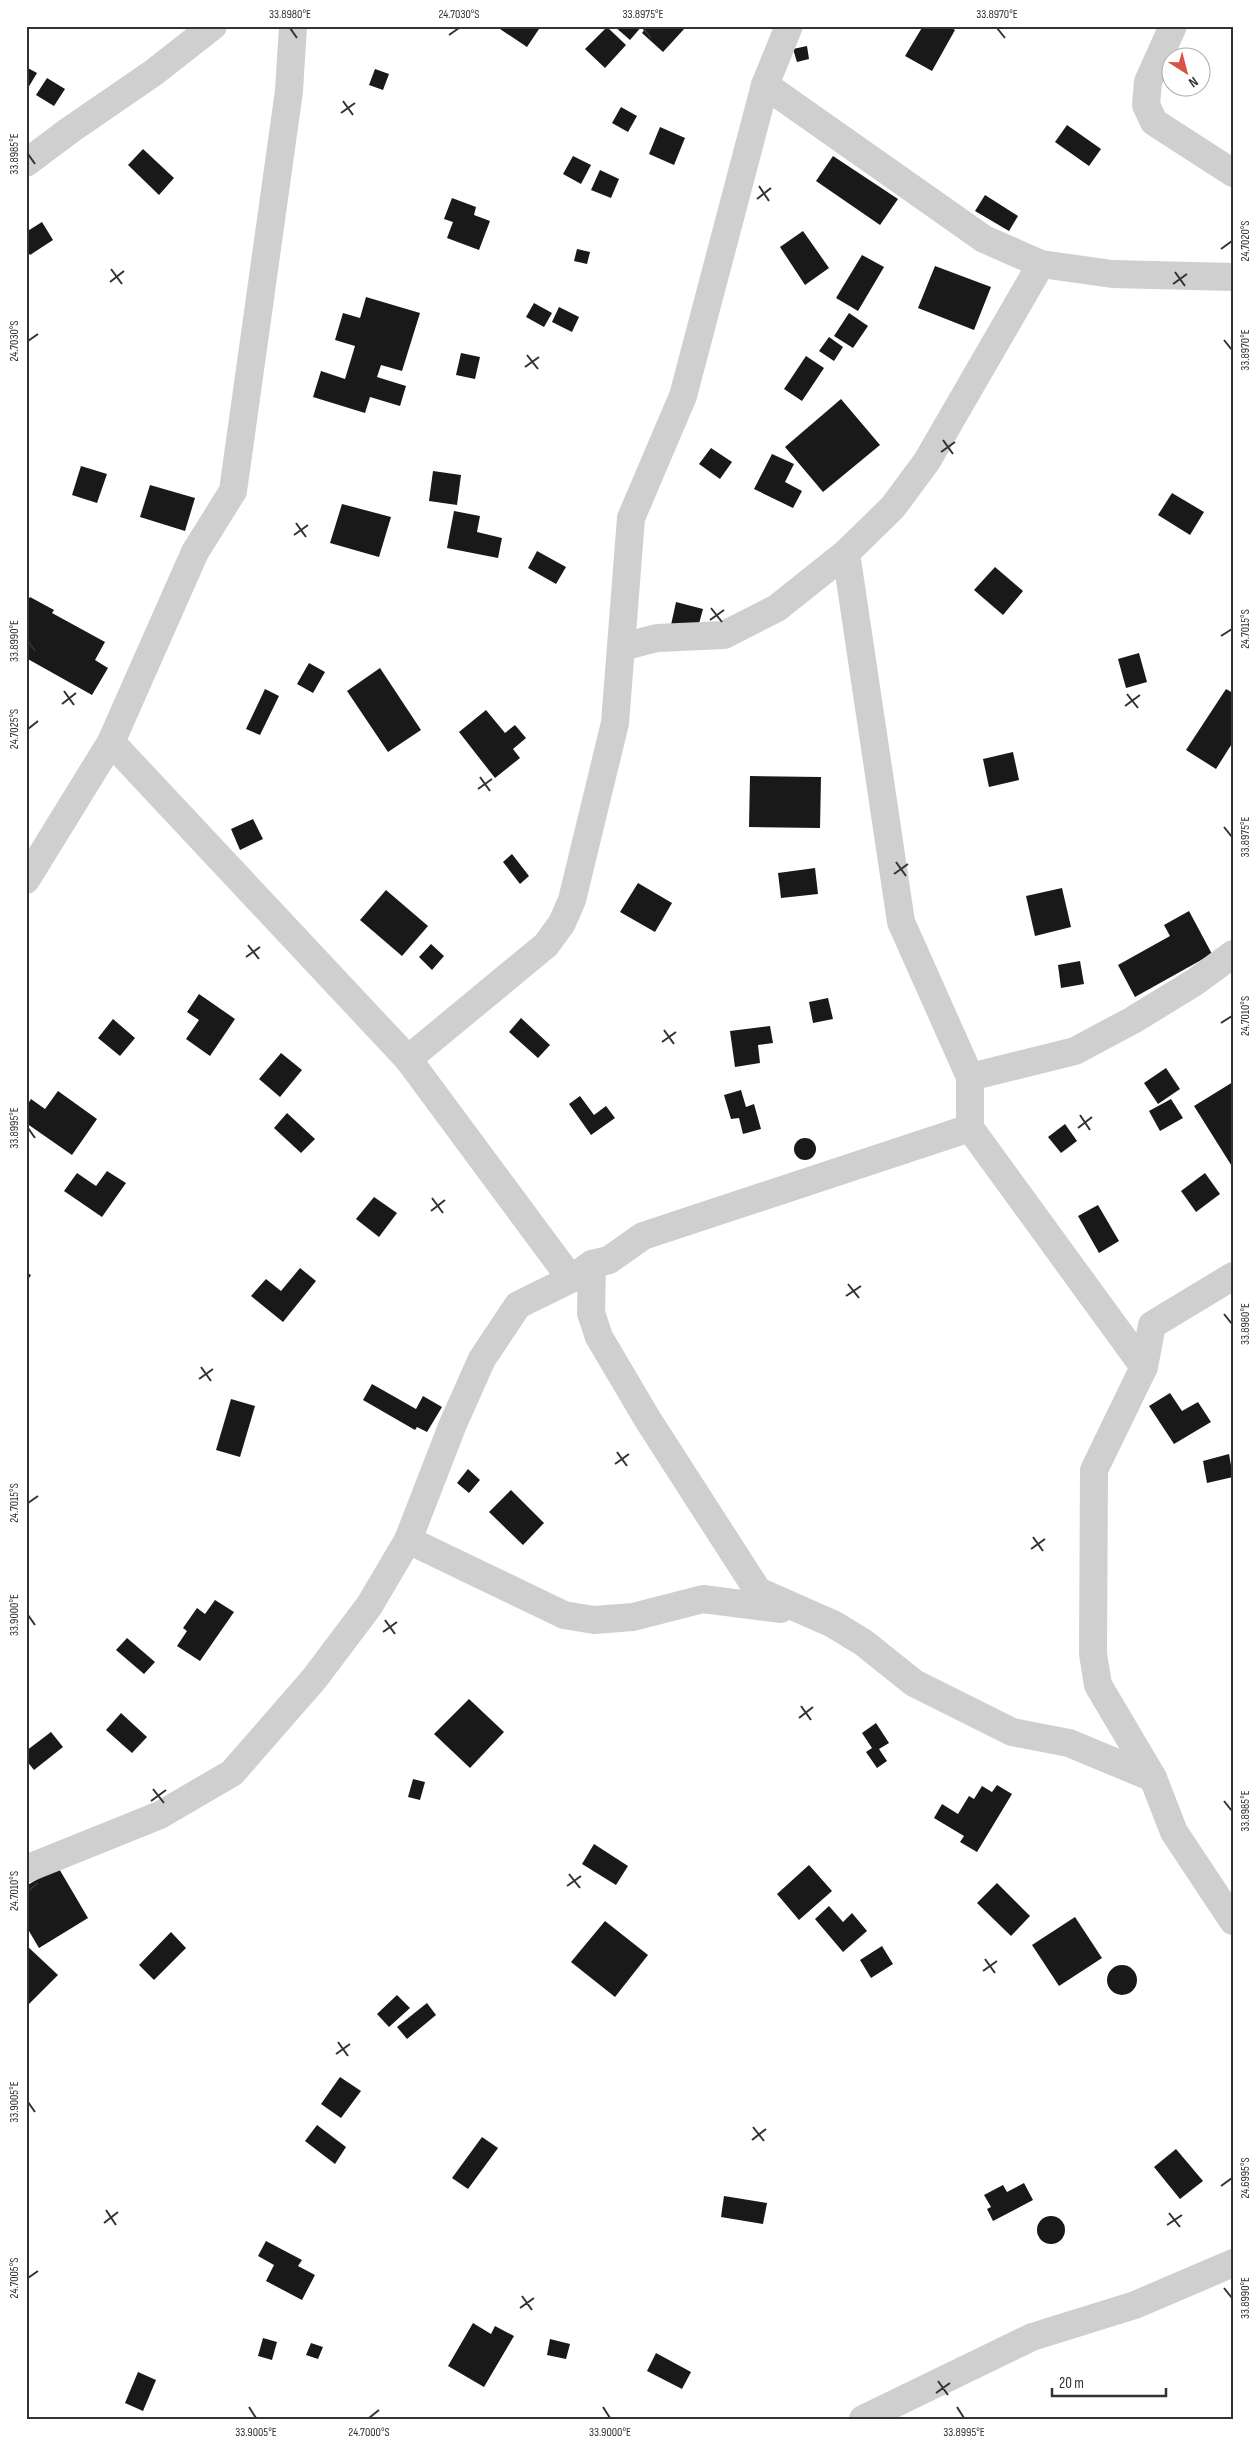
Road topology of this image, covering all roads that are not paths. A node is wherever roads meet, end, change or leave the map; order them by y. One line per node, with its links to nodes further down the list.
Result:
1 (213, 26): 6 (street)
2 (293, 26): 12 (street)
3 (789, 26): 5 (street)
4 (1173, 26): 7 (street)
5 (765, 85): 8 (street); 11 (street)
6 (26, 163)
7 (1233, 173)
8 (1041, 264): 9 (street); 10 (street)
9 (1233, 277)
10 (846, 552): 11 (street); 16 (street)
11 (622, 647): 15 (street)
12 (112, 742): 13 (street); 15 (street)
13 (26, 880)
14 (1233, 954): 16 (street)
15 (408, 1059): 18 (street)
16 (970, 1077): 17 (street)
17 (970, 1128): 18 (street); 20 (street)
18 (581, 1272): 21 (street); 22 (street)
19 (1233, 1276): 20 (street)
20 (1144, 1367): 23 (street)
21 (408, 1540): 22 (street); 24 (street)
22 (805, 1612): 23 (street)
23 (1153, 1778): 25 (street)
24 (26, 1869)
25 (1233, 1921)
26 (1233, 2263): 27 (street)
27 (878, 2415)

